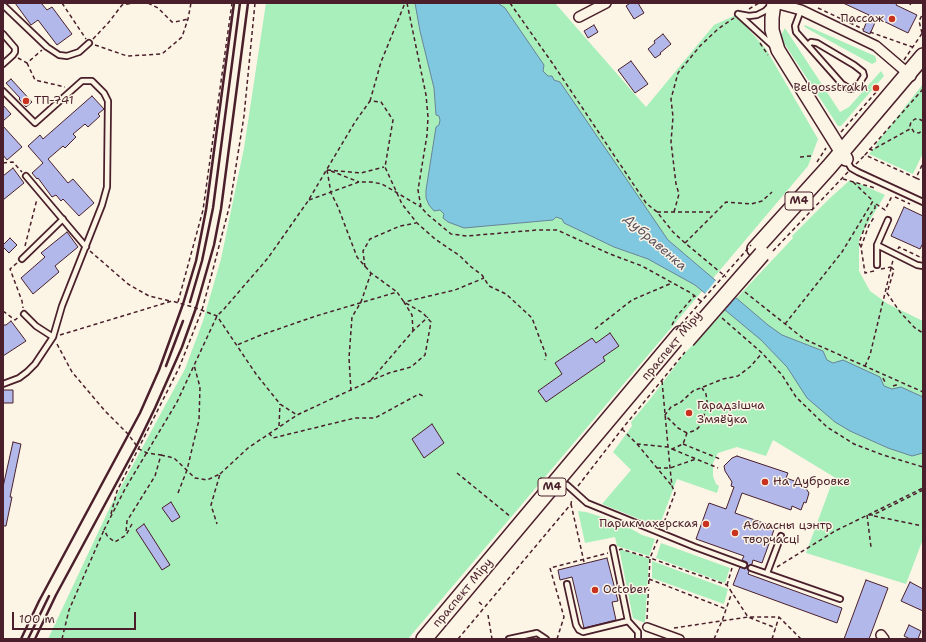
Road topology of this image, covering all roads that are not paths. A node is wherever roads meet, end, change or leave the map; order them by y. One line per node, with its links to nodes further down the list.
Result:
1 (606, 3): 5 (street)
2 (774, 3): 4 (street); 9 (main road); 9 (lane)
3 (3, 5): 7 (lane)
4 (801, 10): 8 (lane); 12 (street)
5 (579, 17)
6 (3, 34): 11 (lane)
7 (89, 43)
8 (808, 45): 8 (lane)
9 (778, 50): 14 (main road)
10 (918, 51): 12 (main road, праспект Міру / М4)
11 (3, 64)
12 (917, 77): 14 (main road, праспект Міру / М4)
13 (3, 91): 20 (lane)
14 (846, 160): 16 (lane); 25 (main road, праспект Міру / М4)
15 (26, 176): 17 (lane)
16 (923, 202)
17 (63, 219): 20 (lane); 21 (lane)
18 (888, 220): 19 (lane)
19 (878, 246): 22 (lane); 23 (lane)
20 (86, 247): 26 (lane)
21 (22, 259)
22 (877, 265)
23 (923, 266)
24 (24, 314): 26 (lane)
25 (681, 335): 28 (main road, праспект Міру / М4); 38 (main road, праспект Міру / М4)
26 (53, 337): 27 (lane)
27 (3, 384)
28 (567, 485): 31 (lane); 39 (main road, праспект Міру / М4)
29 (781, 536): 33 (lane)
30 (613, 548): 36 (lane)
31 (744, 565)
32 (751, 568): 33 (lane)
33 (767, 573): 35 (lane)
34 (567, 584): 36 (lane)
35 (840, 599)
36 (628, 621): 42 (lane)
37 (646, 627): 43 (street)
38 (424, 639)
39 (435, 639)
40 (509, 639): 41 (lane)
41 (546, 639)
42 (638, 639)
43 (680, 639)

